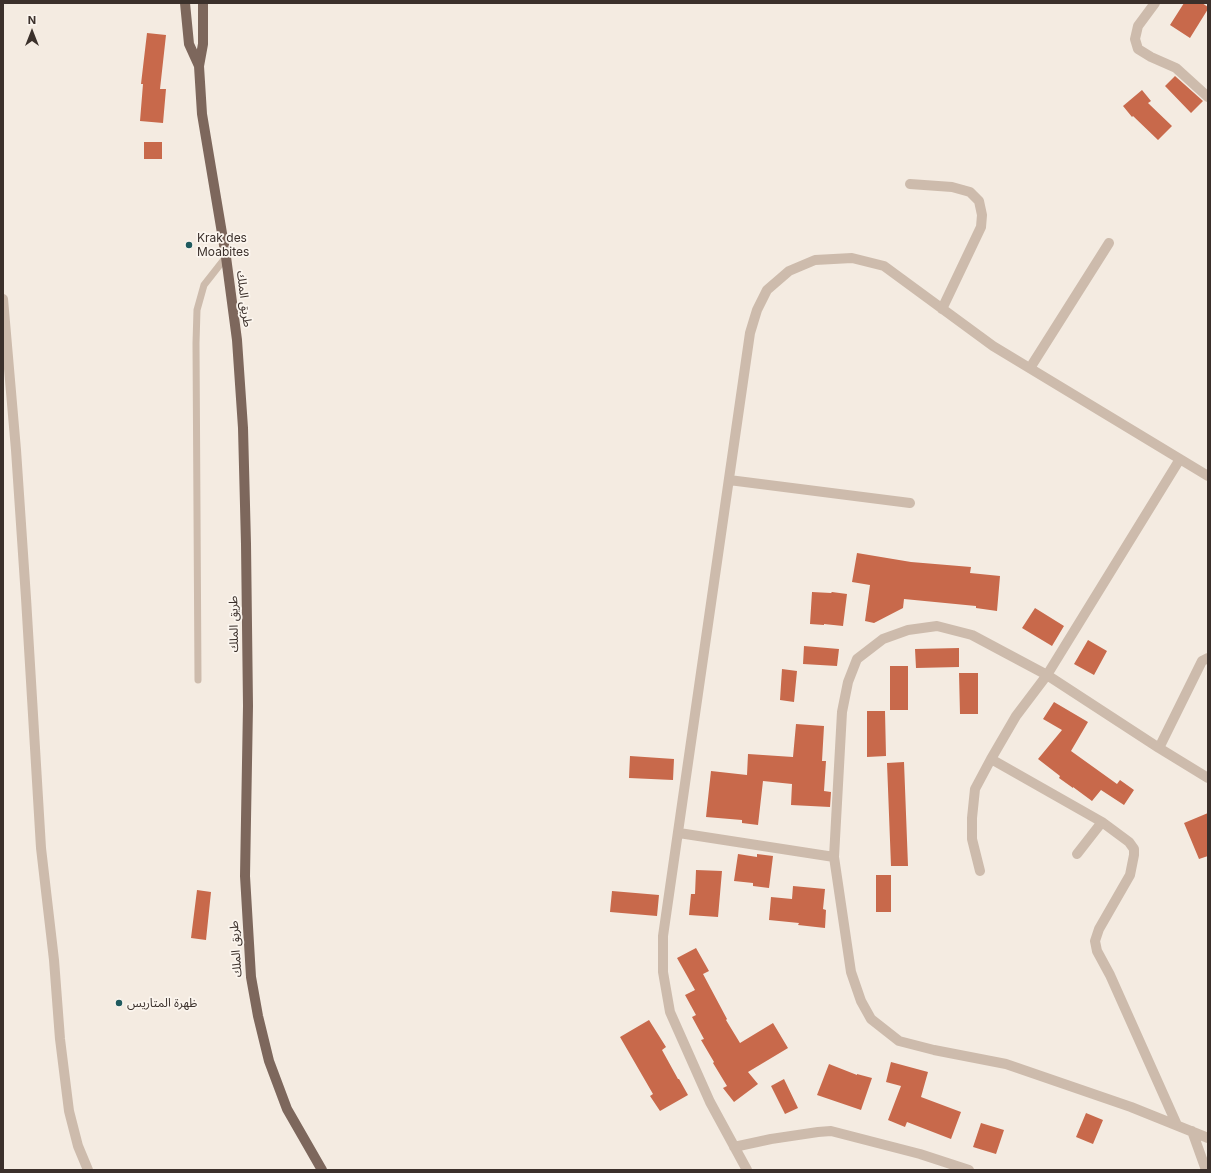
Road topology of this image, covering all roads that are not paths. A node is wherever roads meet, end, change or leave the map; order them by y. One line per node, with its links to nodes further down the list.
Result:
1 (185, 3): 4 (main road, طريق الملك)
2 (203, 3): 4 (main road, طريق الملك)
3 (1155, 3): 5 (street)
4 (199, 66): 8 (main road, طريق الملك)
5 (1208, 97)
6 (910, 184): 10 (street)
7 (1109, 242): 11 (street)
8 (226, 256): 18 (lane); 32 (main road, طريق الملك)
9 (3, 299): 31 (street)
10 (942, 309): 11 (street); 14 (street)
11 (1030, 368): 12 (street)
12 (1180, 459): 13 (street); 17 (street)
13 (1208, 476)
14 (729, 480): 15 (street); 23 (street)
15 (910, 503)
16 (1208, 658): 19 (street)
17 (1047, 675): 19 (street); 20 (street); 25 (street)
18 (198, 680)
19 (1159, 748): 21 (street)
20 (991, 759): 22 (street); 26 (street)
21 (1208, 778)
22 (1102, 822): 24 (street); 27 (street)
23 (679, 832): 25 (street); 30 (street)
24 (1077, 854)
25 (834, 857): 27 (street)
26 (980, 870)
27 (1176, 1125): 28 (street)
28 (1192, 1131): 29 (street); 35 (street)
29 (1208, 1138)
30 (734, 1147): 33 (street); 34 (street)
31 (88, 1170)
32 (322, 1170)
33 (746, 1170)
34 (970, 1170)
35 (1206, 1170)

